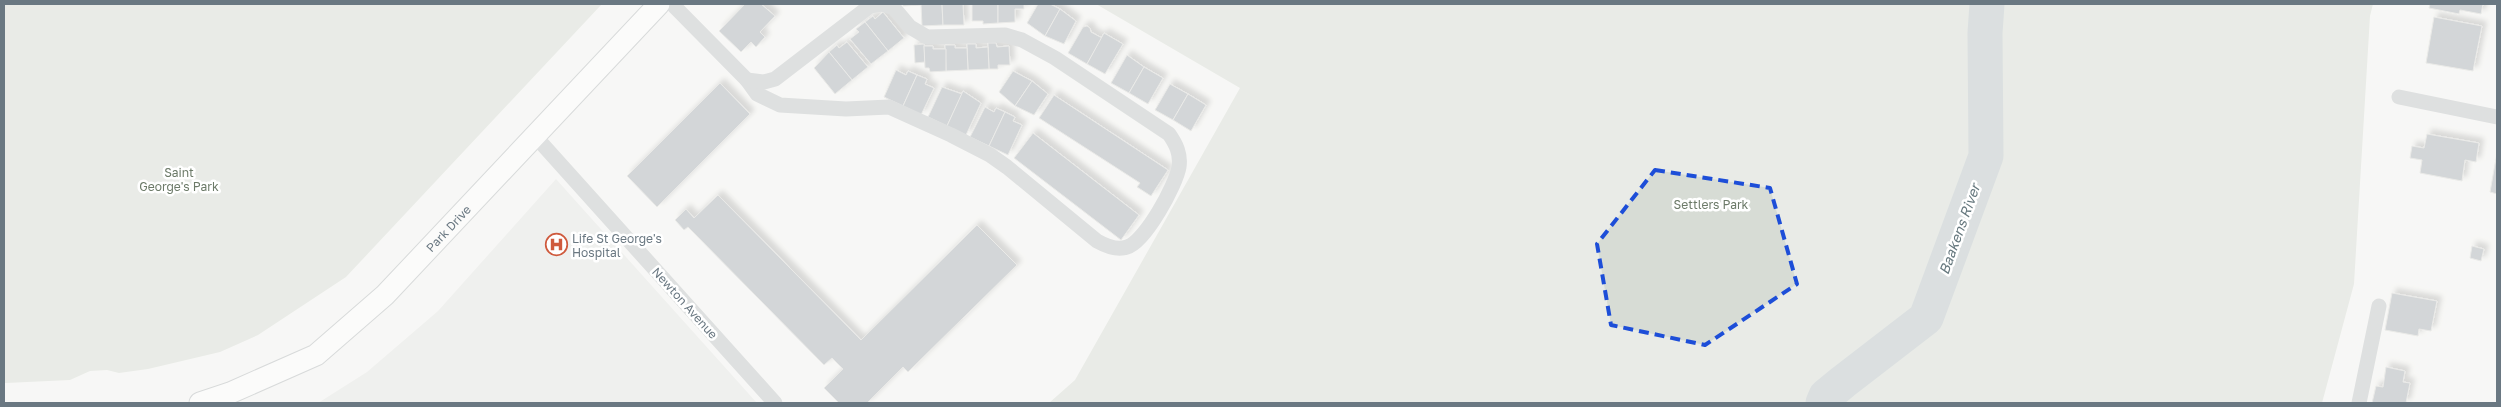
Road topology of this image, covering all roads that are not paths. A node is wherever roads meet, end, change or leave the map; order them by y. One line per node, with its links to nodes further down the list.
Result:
1 (659, 4): 7 (street, Park Drive)
2 (672, 4): 4 (street)
3 (882, 4): 4 (street); 4 (street)
4 (747, 80)
5 (2399, 97): 6 (street)
6 (2497, 117)
7 (535, 136): 9 (street, Park Drive); 10 (street, Newton Avenue)
8 (2379, 306): 11 (street)
9 (205, 403)
10 (775, 403)
11 (2359, 403)

